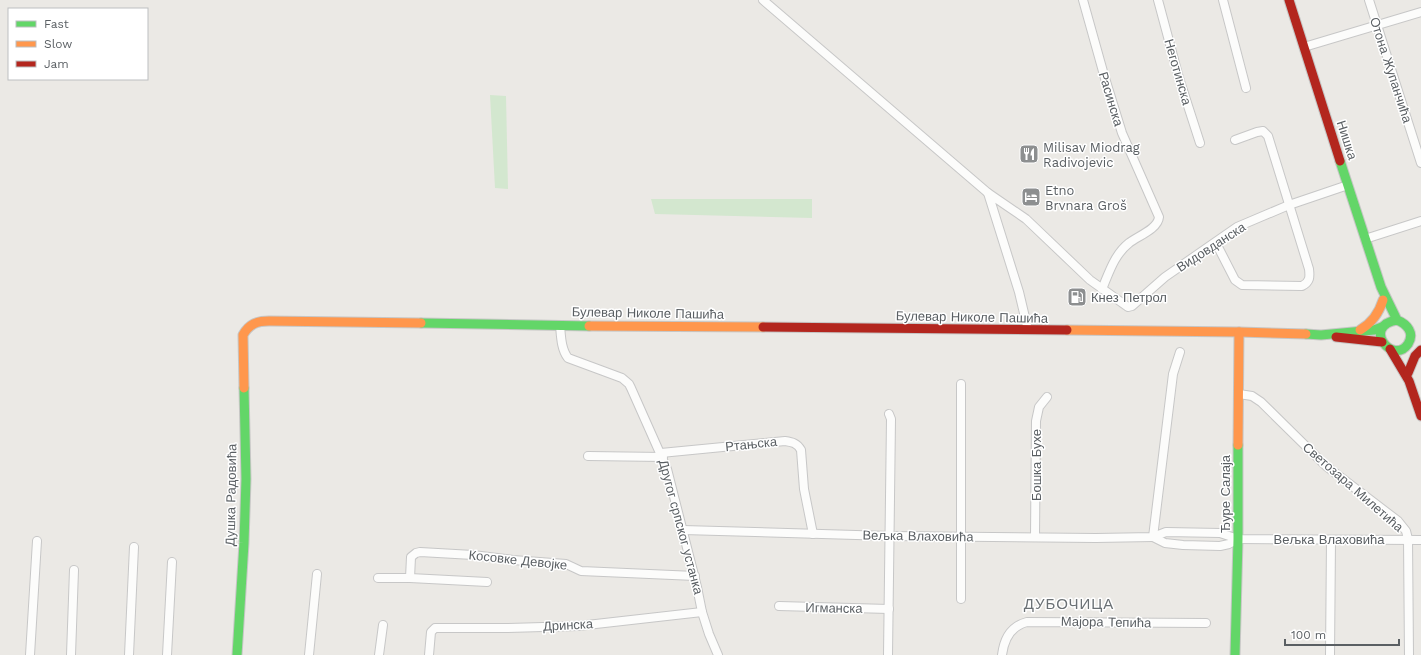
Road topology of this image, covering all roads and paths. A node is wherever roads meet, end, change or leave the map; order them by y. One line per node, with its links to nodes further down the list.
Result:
1 (763, 0): 15 (street)
2 (1083, 0): 21 (street, Расинска)
3 (1158, 0): 12 (street, Неготинска)
4 (1223, 0): 10 (street)
5 (1289, 0): 9 (street, Нишка)
6 (1369, 0): 8 (street, Отона Жупанчића)
7 (1421, 12): 8 (street)
8 (1377, 25): 9 (street); 13 (street, Отона Жупанчића)
9 (1304, 47): 14 (street, Нишка)
10 (1246, 88)
11 (1236, 140): 16 (street)
12 (1200, 143)
13 (1421, 164)
14 (1348, 185): 16 (street, Видовданска); 18 (street, Нишка)
15 (988, 193): 21 (street); 27 (street)
16 (1290, 205): 19 (street, Видовданска); 19 (street)
17 (1421, 221): 18 (street)
18 (1365, 239): 20 (street, Нишка)
19 (1216, 244): 21 (street, Видовданска)
20 (1381, 287): 22 (street); 23 (street)
21 (1102, 290)
22 (1383, 300): 25 (street); 29 (street)
23 (1397, 320): 25 (street); 26 (street)
24 (560, 325): 27 (street, Булевар Николе Пашића); 31 (street, Булевар Николе Пашића); 45 (street, Другог српског устанка)
25 (1385, 325): 29 (street, Булевар Николе Пашића); 33 (street)
26 (1408, 326): 28 (street); 35 (street)
27 (1028, 330): 30 (street, Булевар Николе Пашића)
28 (1421, 330)
29 (1358, 331): 32 (street, Булевар Николе Пашића)
30 (1238, 332): 32 (street, Булевар Николе Пашића); 41 (street, Ђуре Салаја)
31 (243, 335): 76 (street, Душка Радовића)
32 (1321, 335): 33 (street)
33 (1382, 342): 36 (street)
34 (1421, 342): 35 (street)
35 (1408, 344): 36 (street); 39 (street)
36 (1390, 349): 39 (street)
37 (1421, 350): 39 (street)
38 (1180, 352): 52 (street)
39 (1408, 377): 44 (street)
40 (961, 384): 50 (street)
41 (1239, 394): 53 (street, Ђуре Салаја); 54 (street, Светозара Милетића)
42 (1047, 397): 51 (street, Бошка Бухе)
43 (889, 414): 49 (street)
44 (1421, 416)
45 (662, 455): 46 (street, Ртањска); 47 (street, Другог српског устанка); 48 (street, Ртањска)
46 (588, 456)
47 (683, 530): 48 (street, Вељка Влаховића); 62 (street, Другог српског устанка)
48 (813, 534): 49 (street, Вељка Влаховића)
49 (890, 536): 50 (street, Вељка Влаховића); 68 (street)
50 (961, 536): 51 (street, Вељка Влаховића); 66 (street)
51 (1036, 536): 52 (street, Вељка Влаховића)
52 (1153, 537): 53 (street, Вељка Влаховића); 53 (street, Вељка Влаховића)
53 (1238, 539): 55 (street, Вељка Влаховића); 83 (street, Ђуре Салаја)
54 (1408, 539): 55 (street, Вељка Влаховића); 56 (street, Вељка Влаховића); 85 (street)
55 (1331, 540): 84 (street)
56 (1421, 540)
57 (37, 541): 72 (street)
58 (134, 547): 74 (street)
59 (172, 562): 75 (street)
60 (74, 570): 73 (street)
61 (317, 574): 77 (street)
62 (694, 576): 64 (street, Косовке Девојке); 69 (street, Другог српског устанка)
63 (378, 578): 64 (street, Косовке Девојке)
64 (410, 578): 65 (street, Косовке Девојке)
65 (487, 582)
66 (961, 599)
67 (779, 606): 68 (street, Игманска)
68 (889, 609): 81 (street)
69 (702, 612): 79 (street, Дринска); 80 (street, Другог српског устанка)
70 (1206, 623): 82 (street, Мајора Тепића)
71 (383, 625): 78 (street)
72 (30, 655)
73 (71, 655)
74 (129, 655)
75 (167, 655)
76 (237, 655)
77 (309, 655)
78 (379, 655)
79 (430, 655)
80 (718, 655)
81 (888, 655)
82 (1002, 655)
83 (1235, 655)
84 (1330, 655)
85 (1409, 655)

